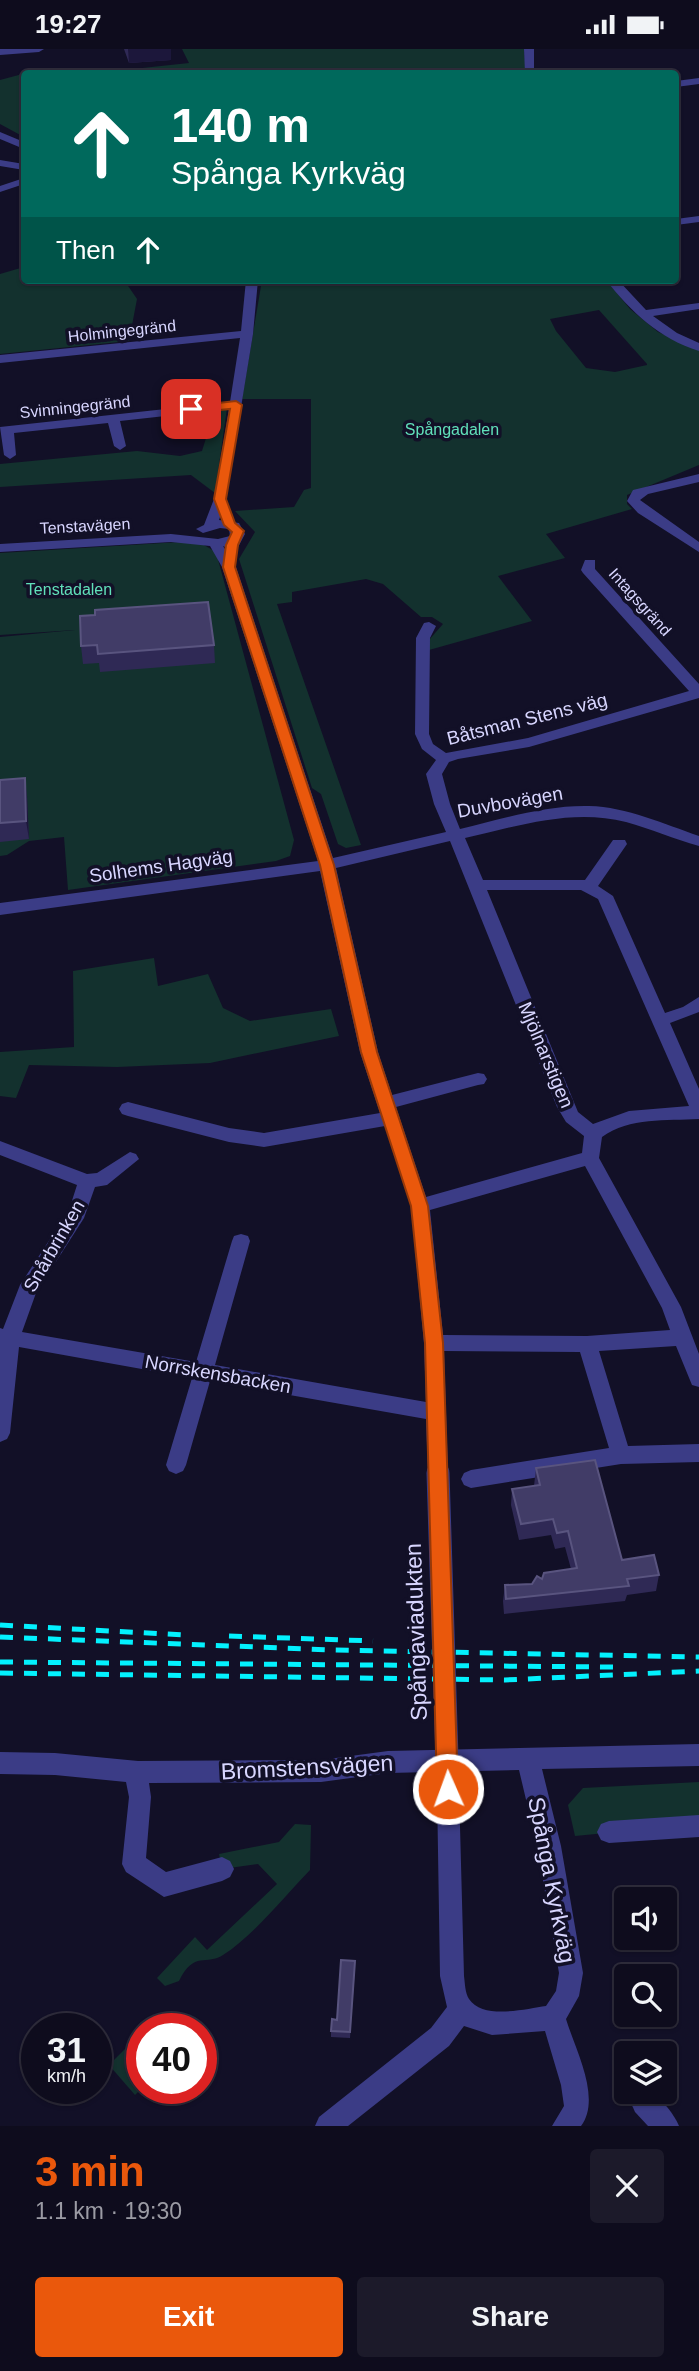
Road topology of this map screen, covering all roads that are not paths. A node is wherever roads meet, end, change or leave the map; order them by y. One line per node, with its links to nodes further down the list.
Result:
1 (39, 49): 3 (street)
2 (529, 49): 5 (street)
3 (7, 51): 4 (street)
4 (0, 62)
5 (530, 70)
6 (699, 81): 7 (street)
7 (679, 84)
8 (0, 135): 9 (street)
9 (21, 145)
10 (0, 163): 11 (street)
11 (21, 166)
12 (21, 182): 13 (street)
13 (0, 190)
14 (699, 219): 15 (street)
15 (679, 222)
16 (252, 284): 20 (street)
17 (616, 284): 19 (street)
18 (699, 306): 19 (street)
19 (642, 314): 21 (street)
20 (247, 334): 22 (street, Holmingegränd); 23 (street)
21 (699, 347)
22 (0, 359)
23 (236, 405): 24 (street, Svinningegränd); 29 (street)
24 (113, 418): 25 (street, Svinningegränd); 26 (street)
25 (3, 431): 27 (street)
26 (120, 446)
27 (10, 455)
28 (699, 478): 34 (street)
29 (220, 499): 30 (street); 31 (street)
30 (230, 525): 31 (street); 32 (street)
31 (210, 534): 32 (street); 33 (street, Tenstavägen); 36 (street)
32 (234, 539): 36 (street)
33 (0, 548)
34 (699, 548)
35 (590, 563): 38 (street, Intagsgränd)
36 (229, 567): 43 (street)
37 (429, 626): 39 (street)
38 (699, 693): 39 (street, Båtsman Stens väg)
39 (444, 759): 40 (street, Båtsman Stens väg)
40 (455, 834): 41 (street, Duvbovägen); 43 (street, Duvbovägen); 44 (street, Mjölnarstigen)
41 (699, 841)
42 (619, 844): 45 (street)
43 (327, 865): 46 (street, Solhems Hagväg); 52 (street)
44 (477, 885): 45 (street); 53 (street, Mjölnarstigen)
45 (589, 886): 48 (street)
46 (0, 909)
47 (699, 1003): 48 (street)
48 (662, 1020): 51 (street)
49 (478, 1079): 52 (street)
50 (128, 1109): 52 (street)
51 (699, 1110): 53 (street)
52 (388, 1111): 58 (street)
53 (593, 1134): 55 (street)
54 (0, 1148): 57 (street)
55 (590, 1157): 58 (street); 61 (street)
56 (130, 1159): 57 (street)
57 (86, 1181): 60 (street, Snårbrinken)
58 (420, 1206): 62 (street)
59 (241, 1241): 64 (street)
60 (5, 1336): 64 (street, Norrskensbacken); 67 (street, Snårbrinken)
61 (683, 1337): 63 (street); 65 (street)
62 (434, 1343): 63 (street); 66 (street)
63 (587, 1344): 69 (street)
64 (205, 1371): 66 (street, Norrskensbacken); 70 (street)
65 (699, 1378)
66 (437, 1412): 79 (street, Spångaviadukten, bridge)
67 (0, 1433)
68 (699, 1453): 69 (street)
69 (621, 1455): 71 (street)
70 (176, 1465)
71 (471, 1479)
72 (699, 1755): 73 (street, Bromstensvägen)
73 (528, 1758): 75 (street, Bromstensvägen); 80 (street, Spånga Kyrkväg)
74 (0, 1763): 75 (street, Bromstensvägen)
75 (138, 1772): 78 (street)
76 (699, 1826): 77 (street)
77 (609, 1832)
78 (222, 1869)
79 (461, 2008): 80 (street); 82 (street)
80 (553, 2017): 83 (street)
81 (645, 2104): 84 (street)
82 (328, 2126)
83 (565, 2126)
84 (666, 2126)

